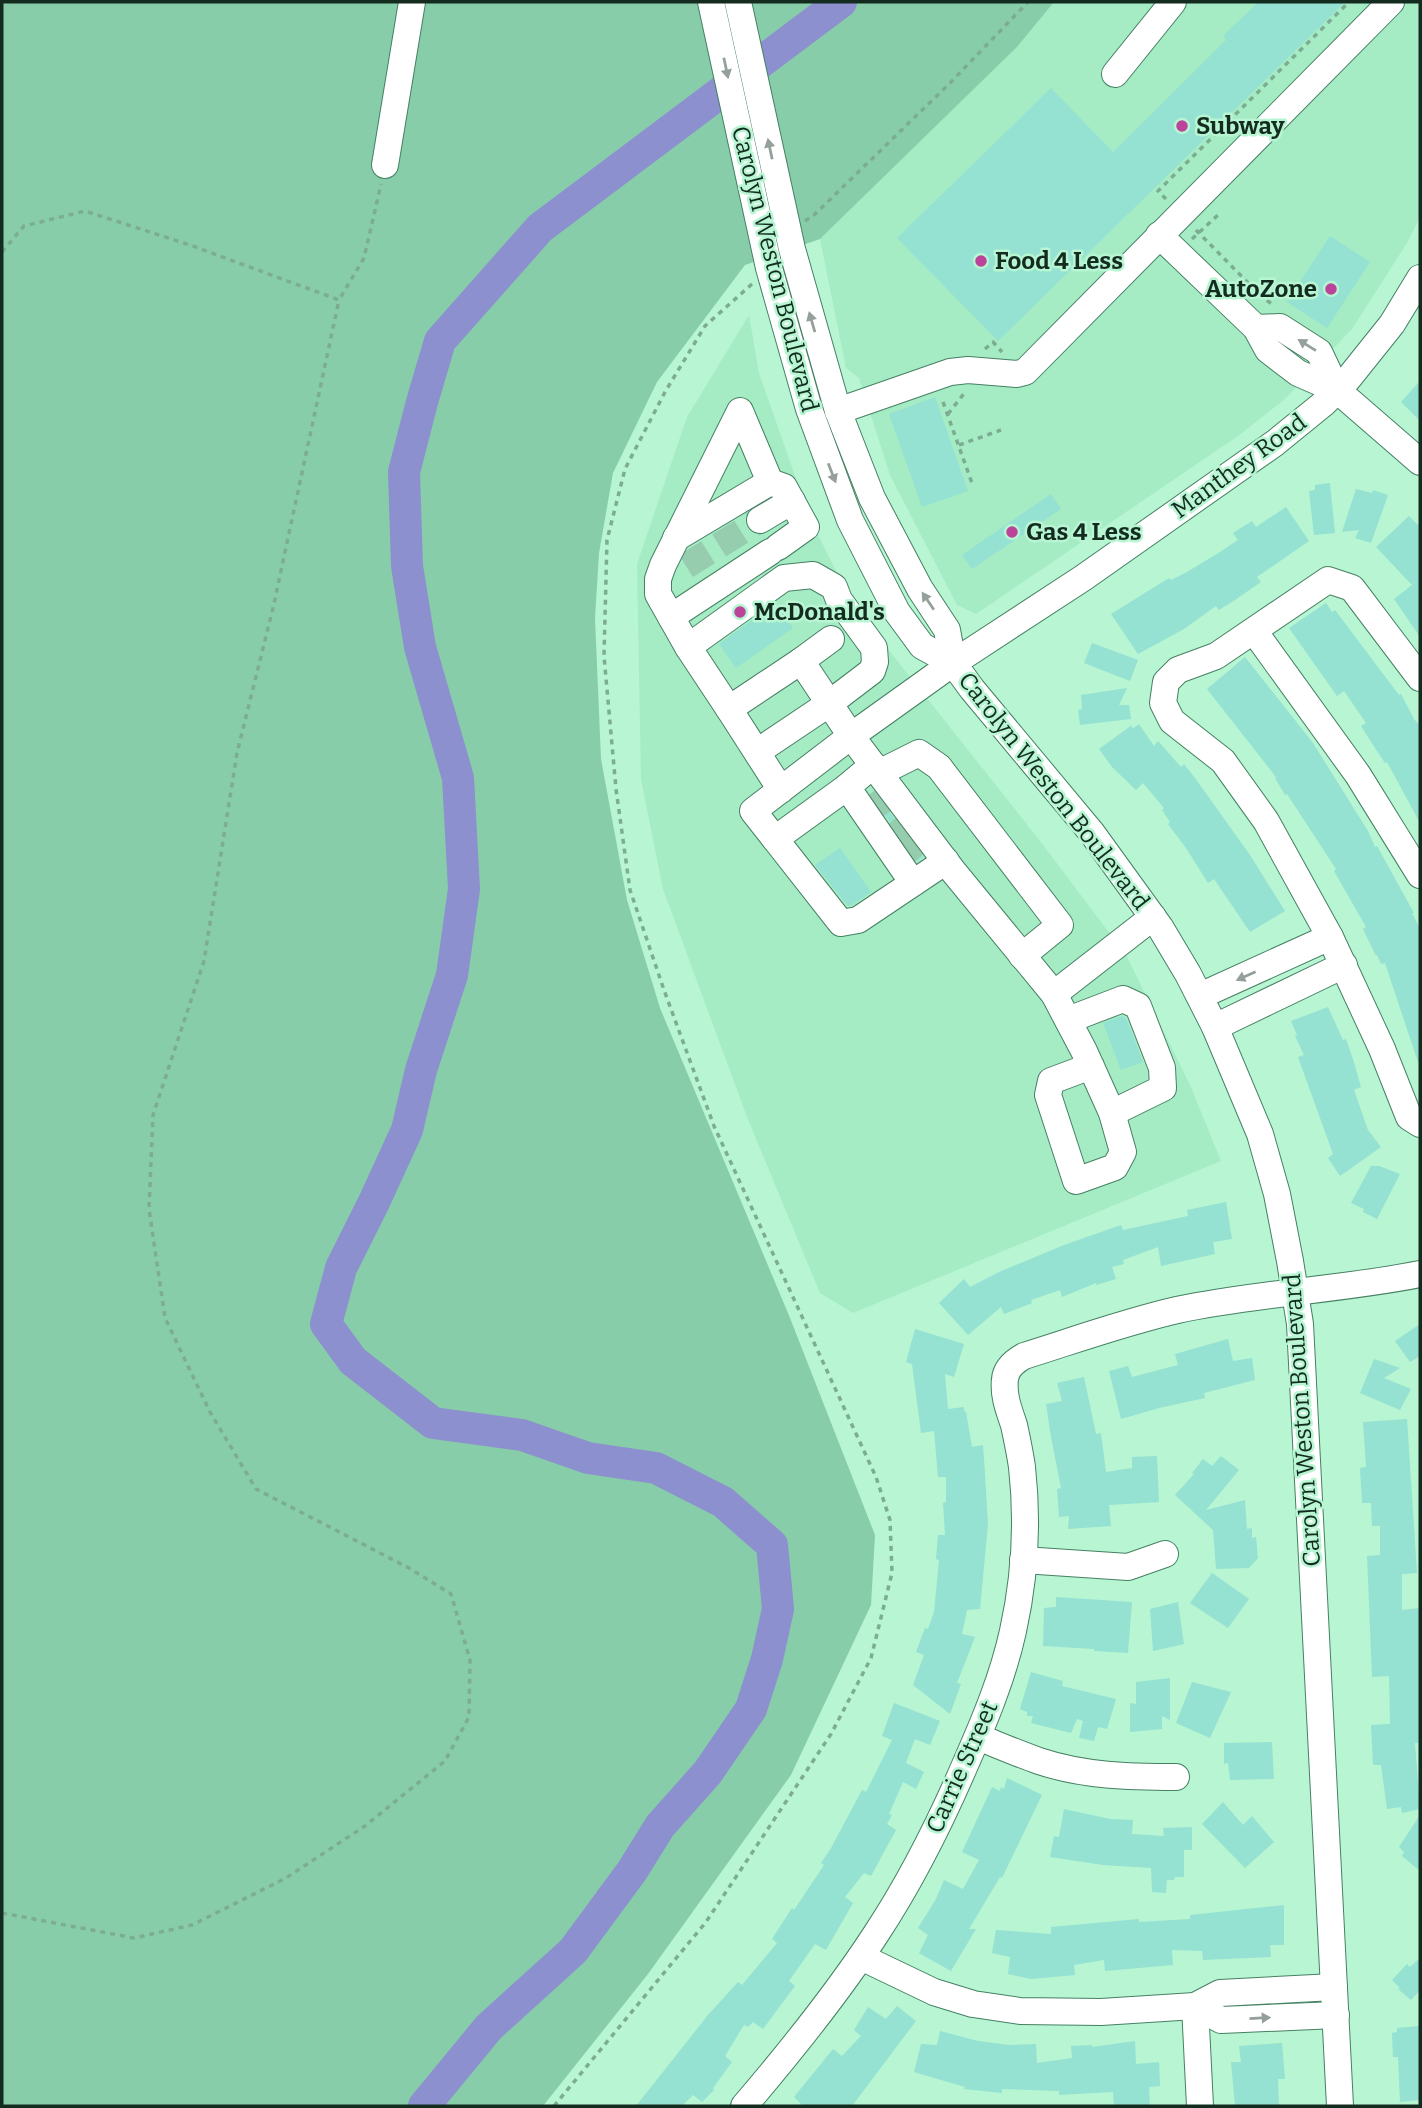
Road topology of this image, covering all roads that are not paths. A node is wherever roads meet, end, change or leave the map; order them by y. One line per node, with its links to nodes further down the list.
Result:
1 (412, 2): 7 (street)
2 (711, 2): 24 (street, Carolyn Weston Boulevard, one-way to 24)
3 (738, 2): 11 (street, Carolyn Weston Boulevard, one-way to 3)
4 (1173, 2): 6 (street)
5 (1391, 2): 8 (street)
6 (1115, 74)
7 (385, 165)
8 (1169, 244): 10 (street); 11 (street)
9 (1420, 278): 10 (street, Manthey Road)
10 (1337, 390): 12 (street); 24 (street, Manthey Road)
11 (838, 411): 24 (street, Carolyn Weston Boulevard, one-way to 11)
12 (1420, 462)
13 (770, 482): 14 (street); 16 (street); 16 (street)
14 (792, 501): 15 (street); 19 (street)
15 (760, 520)
16 (676, 538): 18 (street)
17 (686, 566): 18 (street)
18 (658, 579): 19 (street)
19 (671, 617): 22 (street)
20 (1254, 631): 25 (street); 34 (street); 37 (street)
21 (831, 639): 23 (street)
22 (688, 647): 26 (street); 27 (street)
23 (801, 661): 26 (street); 27 (street)
24 (953, 663): 28 (street, Manthey Road); 36 (street, Carolyn Weston Boulevard)
25 (1420, 678)
26 (830, 703): 28 (street); 29 (street)
27 (729, 709): 29 (street)
28 (851, 736): 30 (street, Manthey Road); 31 (street)
29 (757, 752): 30 (street)
30 (781, 790): 32 (street, Manthey Road)
31 (892, 820): 32 (street); 33 (street); 35 (street); 38 (street)
32 (775, 839): 35 (street)
33 (946, 861): 35 (street); 38 (street)
34 (1420, 875)
35 (913, 883)
36 (1153, 917): 42 (street); 43 (street, Carolyn Weston Boulevard)
37 (1330, 937): 39 (street); 40 (street)
38 (1023, 956): 42 (street)
39 (1282, 960): 41 (street); 43 (street, one-way to 43)
40 (1344, 965): 41 (street); 48 (street)
41 (1295, 988): 45 (street)
42 (1054, 994): 44 (street)
43 (1200, 996): 45 (street, Carolyn Weston Boulevard)
44 (1068, 1020): 46 (street); 47 (street)
45 (1215, 1027): 50 (street, Carolyn Weston Boulevard)
46 (1091, 1066): 47 (street); 47 (street)
47 (1112, 1113)
48 (1420, 1124)
49 (1420, 1274): 50 (street)
50 (1295, 1293): 52 (street, Carrie Street); 56 (street, Carolyn Weston Boulevard)
51 (1165, 1554): 52 (street)
52 (1023, 1560): 53 (street, Carrie Street)
53 (978, 1737): 54 (street); 55 (street, Carrie Street)
54 (1176, 1777)
55 (860, 1957): 57 (street); 59 (street, Carrie Street)
56 (1334, 1987): 57 (street); 58 (street, Carolyn Weston Boulevard)
57 (1195, 2006): 58 (street, one-way to 58); 60 (street)
58 (1336, 2015): 61 (street, Carolyn Weston Boulevard)
59 (744, 2106)
60 (1200, 2106)
61 (1340, 2106)

